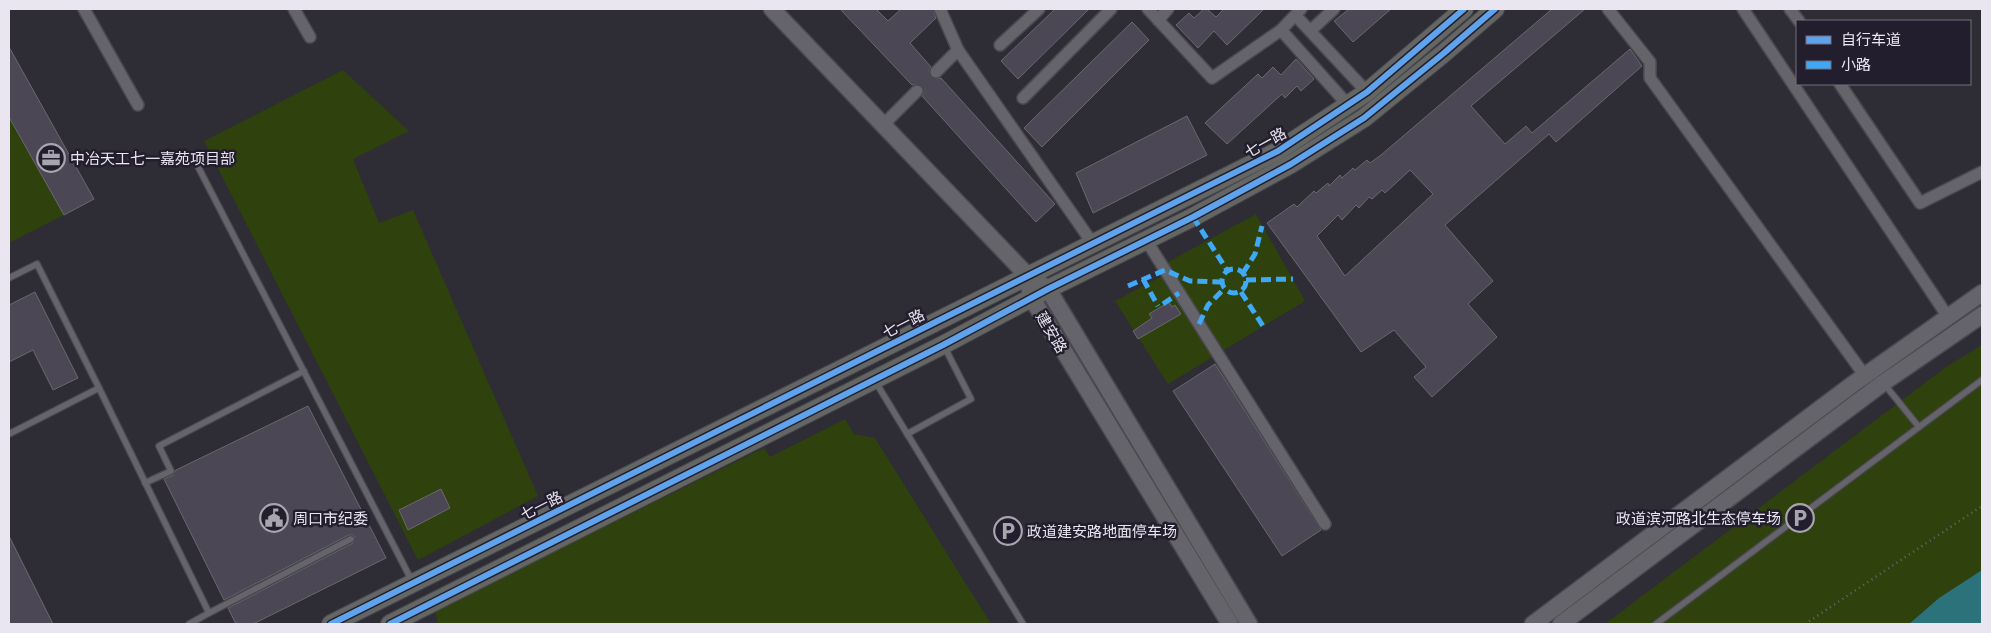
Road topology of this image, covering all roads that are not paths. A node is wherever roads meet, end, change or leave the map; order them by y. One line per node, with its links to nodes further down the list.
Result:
1 (84, 9): 28 (street)
2 (294, 9): 20 (street)
3 (772, 9): 30 (street)
4 (940, 9): 22 (street)
5 (1040, 9): 21 (street)
6 (1112, 9): 27 (street)
7 (1148, 9): 16 (street)
8 (1168, 9): 16 (street)
9 (1334, 9): 19 (street)
10 (1464, 9): 26 (main road, 七一路)
11 (1495, 9): 33 (main road, 七一路)
12 (1608, 9): 44 (street)
13 (1743, 9): 41 (street)
14 (1790, 9): 17 (street)
15 (1299, 12): 18 (street); 19 (street)
16 (1158, 20): 18 (street)
17 (1798, 20)
18 (1281, 30): 29 (street)
19 (1310, 31): 26 (street)
20 (310, 37)
21 (1000, 44)
22 (958, 50): 23 (street); 34 (street)
23 (936, 72)
24 (1841, 85): 32 (street)
25 (917, 91): 30 (street)
26 (1367, 92): 29 (main road, 七一路)
27 (1024, 98)
28 (138, 105)
29 (1348, 105): 35 (main road, 七一路)
30 (883, 125): 35 (street)
31 (192, 155): 43 (lane)
32 (1982, 172)
33 (1146, 240): 37 (main road, 七一路); 53 (street)
34 (1092, 241)
35 (1027, 275): 37 (street); 39 (street, 建安路); 55 (main road, 七一路)
36 (9, 278): 48 (lane)
37 (1048, 289): 39 (main road, 七一路); 63 (street)
38 (1982, 294): 41 (street)
39 (1031, 298): 42 (main road, 七一路); 62 (street, 建安路)
40 (1982, 314): 47 (street)
41 (1948, 317): 44 (street)
42 (943, 344): 45 (main road, 七一路); 51 (lane)
43 (304, 371): 52 (lane); 55 (lane)
44 (1865, 376): 64 (street)
45 (874, 379): 51 (lane); 60 (main road, 七一路)
46 (1982, 380): 49 (lane)
47 (1883, 383): 49 (lane); 57 (street)
48 (99, 388): 50 (lane); 52 (lane)
49 (1919, 427): 65 (lane)
50 (9, 434)
51 (907, 434): 61 (lane)
52 (146, 483): 56 (lane)
53 (1326, 524)
54 (351, 539): 56 (lane)
55 (413, 583): 59 (main road, 七一路)
56 (209, 613): 58 (lane)
57 (1564, 623)
58 (189, 624)
59 (331, 624)
60 (390, 624)
61 (1023, 624)
62 (1230, 624)
63 (1249, 624)
64 (1532, 624)
65 (1656, 624)

